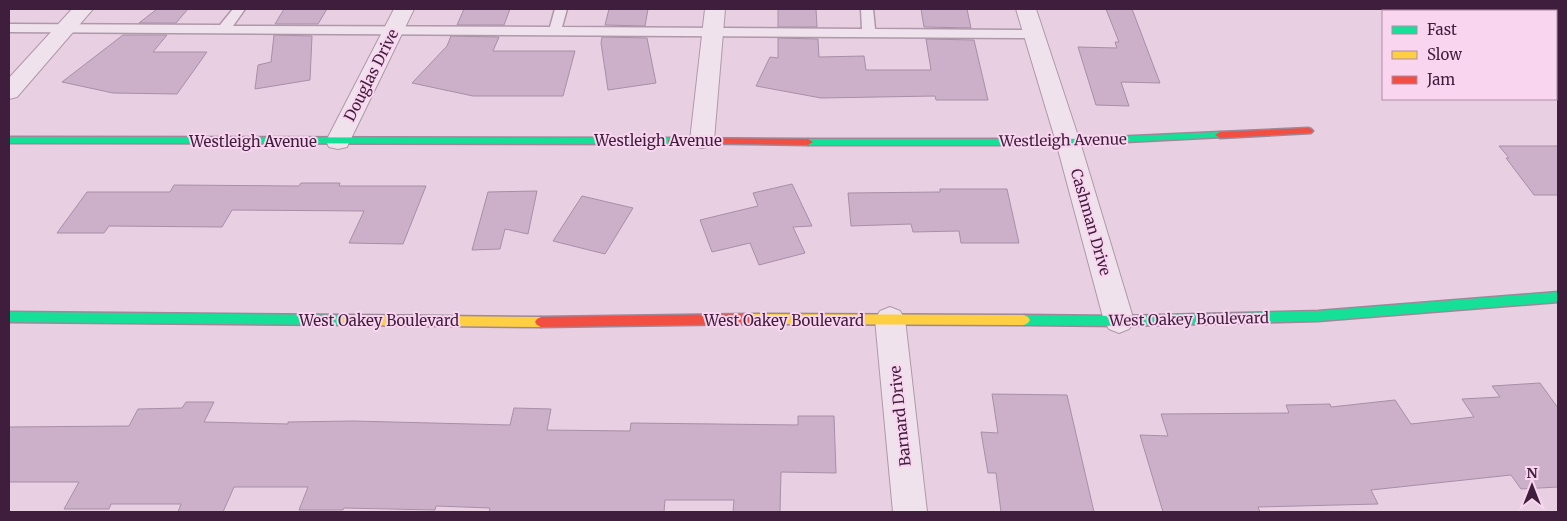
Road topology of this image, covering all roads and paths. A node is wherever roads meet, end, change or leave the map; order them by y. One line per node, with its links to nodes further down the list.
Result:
1 (83, 9): 9 (street)
2 (239, 9): 10 (lane)
3 (404, 9): 11 (street, Douglas Drive)
4 (562, 9): 12 (lane)
5 (715, 9): 13 (street)
6 (867, 9): 14 (lane)
7 (1026, 9): 15 (street, Cashman Drive)
8 (9, 28): 9 (lane)
9 (66, 28): 10 (lane); 16 (street)
10 (224, 29): 11 (lane)
11 (394, 30): 12 (lane); 20 (street, Douglas Drive)
12 (555, 31): 13 (lane)
13 (713, 33): 14 (lane); 19 (street)
14 (869, 34): 15 (lane)
15 (1033, 34): 21 (street, Cashman Drive)
16 (9, 92)
17 (1308, 131): 21 (street, Westleigh Avenue)
18 (9, 140): 20 (street, Westleigh Avenue)
19 (702, 140): 20 (street, Westleigh Avenue); 21 (street, Westleigh Avenue)
20 (338, 141)
21 (1068, 142): 25 (street, Cashman Drive)
22 (1558, 298): 25 (street, West Oakey Boulevard)
23 (9, 317): 24 (street, West Oakey Boulevard)
24 (890, 319): 25 (street, West Oakey Boulevard); 26 (street, Barnard Drive)
25 (1119, 321)
26 (910, 512)

